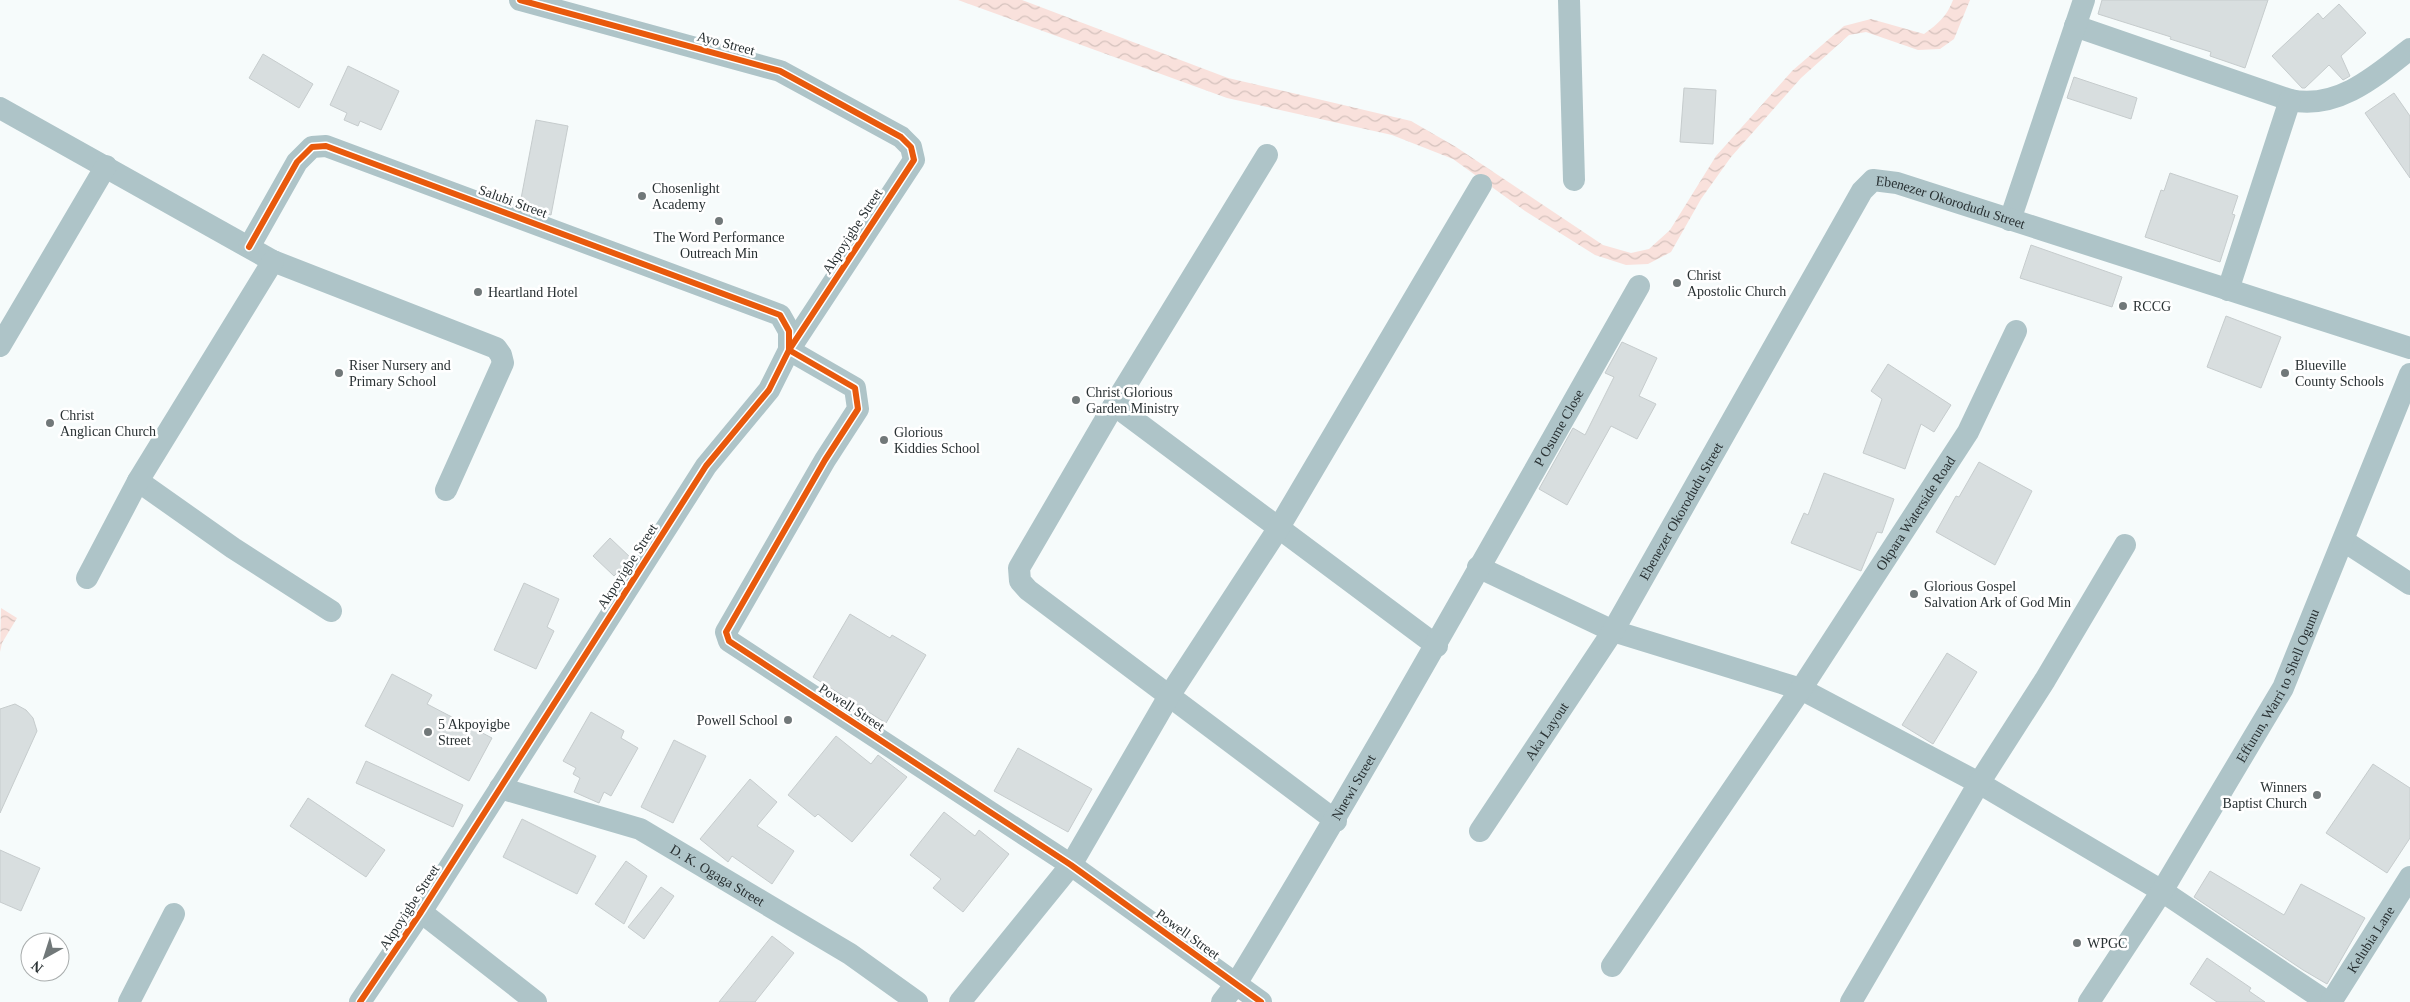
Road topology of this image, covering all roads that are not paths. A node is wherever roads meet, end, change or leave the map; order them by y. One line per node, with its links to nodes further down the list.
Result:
1 (520, 0): 8 (street, Ayo Street)
2 (1569, 0): 11 (street)
3 (2084, 0): 4 (street)
4 (2075, 26): 6 (street); 13 (street)
5 (2410, 49): 6 (street)
6 (2290, 100): 17 (street)
7 (0, 108): 10 (street)
8 (911, 147): 21 (street, Akpoyigbe Street)
9 (1267, 155): 23 (street)
10 (106, 166): 14 (street); 19 (street)
11 (1574, 180)
12 (1481, 185): 26 (street)
13 (2010, 220): 17 (street, Ebenezer Okorodudu Street); 33 (street, Ebenezer Okorodudu Street)
14 (249, 248): 15 (street); 21 (street, Salubi Street)
15 (273, 261): 24 (street); 25 (street)
16 (1639, 286): 29 (street, P Osume Close)
17 (2228, 290): 20 (street, Ebenezer Okorodudu Street)
18 (2016, 331): 35 (street, Okpara Waterside Road)
19 (0, 346)
20 (2410, 348)
21 (789, 350): 38 (street, Akpoyigbe Street); 41 (street, Powell Street)
22 (2410, 374): 27 (street, Effurun, Warri to Shell Ogunu)
23 (1114, 405): 26 (street); 36 (street)
24 (138, 481): 30 (street); 32 (street)
25 (446, 490)
26 (1278, 529): 34 (street); 36 (street)
27 (2344, 541): 31 (street); 43 (street, Effurun, Warri to Shell Ogunu)
28 (2125, 546): 37 (street)
29 (1478, 567): 33 (street); 34 (street, Nnewi Street)
30 (87, 578)
31 (2410, 584)
32 (331, 611)
33 (1613, 631): 35 (street); 40 (street, Aka Layout)
34 (1437, 646): 39 (street, Nnewi Street)
35 (1801, 689): 37 (street); 46 (street, Okpara Waterside Road)
36 (1169, 696): 39 (street); 41 (street)
37 (1980, 783): 43 (street); 55 (street)
38 (500, 788): 44 (street, Akpoyigbe Street); 51 (street, D. K. Ogaga Street)
39 (1336, 821): 47 (street, Nnewi Street)
40 (1480, 831)
41 (1070, 866): 47 (street, Powell Street); 52 (street)
42 (2410, 878): 57 (street, Kelubia Lane)
43 (2162, 891): 56 (street, Effurun, Warri to Shell Ogunu); 57 (street)
44 (421, 912): 49 (street, Akpoyigbe Street); 50 (street)
45 (174, 914): 48 (street)
46 (1612, 966)
47 (1236, 984): 53 (street, Nnewi Street); 54 (street, Powell Street)
48 (129, 1002)
49 (360, 1002)
50 (536, 1002)
51 (917, 1002)
52 (960, 1002)
53 (1222, 1002)
54 (1261, 1002)
55 (1851, 1002)
56 (2089, 1002)
57 (2329, 1002)

